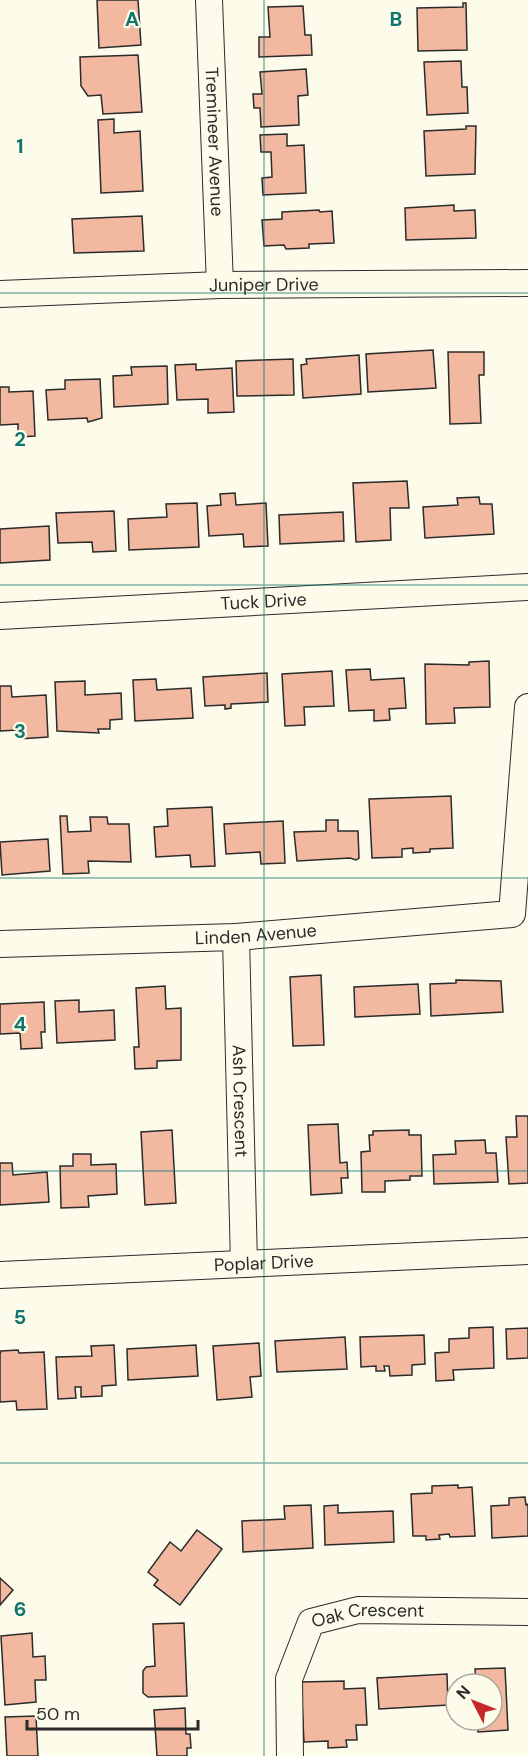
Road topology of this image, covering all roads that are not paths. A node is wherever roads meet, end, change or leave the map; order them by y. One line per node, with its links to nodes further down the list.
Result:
1 (209, 0): 3 (street, Tremineer Avenue)
2 (528, 283): 3 (street, Juniper Drive)
3 (220, 285): 4 (street, Juniper Drive)
4 (0, 294)
5 (528, 588): 6 (street, Tuck Drive)
6 (0, 616)
7 (528, 707): 8 (street, Linden Avenue)
8 (236, 937): 9 (street, Linden Avenue); 11 (street, Ash Crescent)
9 (0, 944)
10 (528, 1251): 11 (street, Poplar Drive)
11 (244, 1264): 12 (street, Poplar Drive)
12 (0, 1275)
13 (528, 1612): 14 (street, Oak Crescent)
14 (290, 1756)

